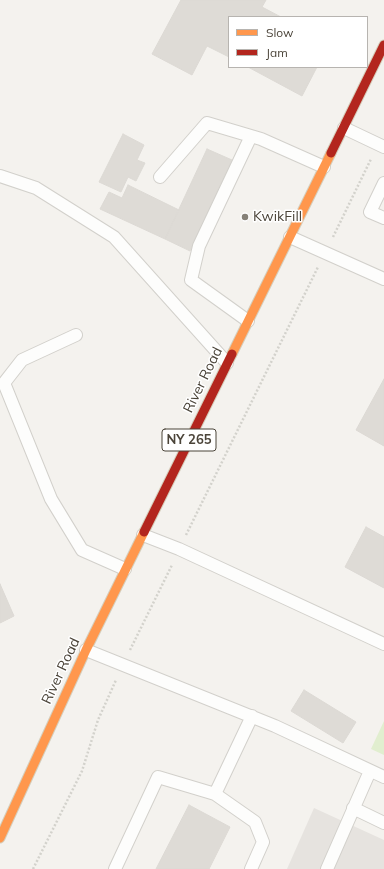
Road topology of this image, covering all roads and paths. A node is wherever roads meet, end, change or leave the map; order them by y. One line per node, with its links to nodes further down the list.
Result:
1 (384, 45): 2 (main road, River Road / NY 265)
2 (344, 128): 4 (lane); 5 (main road, River Road / NY 265)
3 (251, 136): 5 (lane); 8 (lane); 15 (lane)
4 (384, 147)
5 (324, 167): 12 (main road, River Road / NY 265)
6 (368, 167): 11 (path)
7 (0, 176): 17 (lane)
8 (160, 177)
9 (384, 183): 10 (lane)
10 (384, 218)
11 (335, 234)
12 (290, 237): 13 (lane); 15 (main road, River Road / NY 265)
13 (384, 280)
14 (311, 282): 19 (path)
15 (248, 321): 17 (main road, River Road / NY 265)
16 (76, 335): 21 (lane)
17 (227, 364): 18 (main road, River Road / NY 265)
18 (143, 535): 21 (main road, River Road / NY 265); 22 (lane)
19 (186, 536)
20 (171, 565): 24 (path)
21 (125, 569): 23 (main road, River Road / NY 265)
22 (384, 644)
23 (86, 650): 26 (lane); 32 (main road, River Road / NY 265)
24 (129, 654)
25 (110, 691): 33 (path)
26 (252, 716): 27 (lane); 29 (lane)
27 (370, 771): 28 (lane); 30 (lane)
28 (384, 778)
29 (215, 794): 34 (lane); 35 (lane)
30 (353, 808): 31 (lane); 36 (lane)
31 (384, 823)
32 (0, 838)
33 (33, 869)
34 (115, 869)
35 (251, 869)
36 (327, 869)

